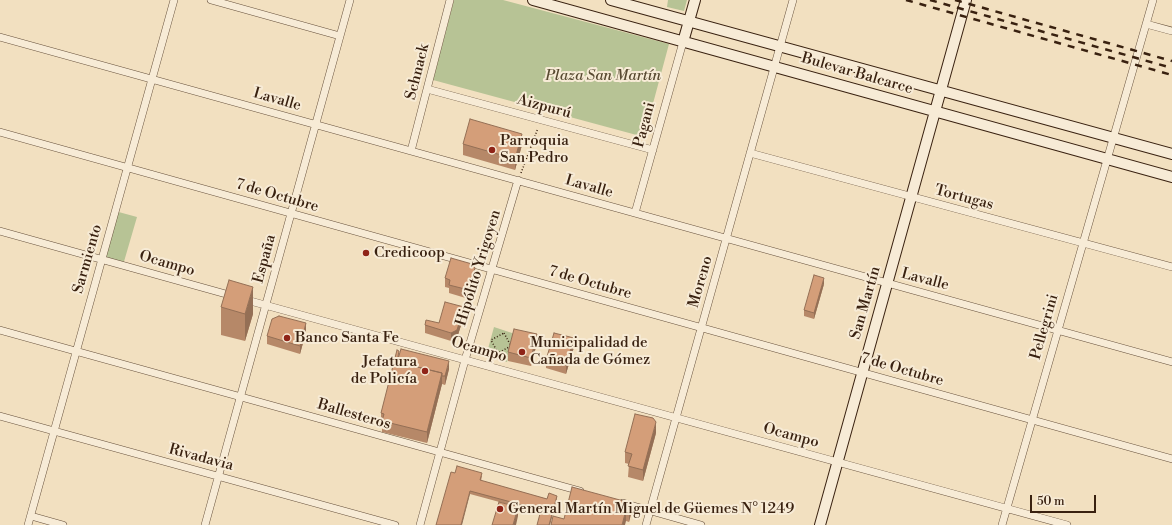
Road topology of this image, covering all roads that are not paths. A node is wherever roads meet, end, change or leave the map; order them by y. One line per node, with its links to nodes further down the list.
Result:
1 (174, 0): 19 (street, Sarmiento)
2 (211, 0): 14 (street)
3 (350, 0): 14 (street, España)
4 (450, 0): 20 (street, Schnack)
5 (533, 0): 16 (main road, Bulevar Balcarce)
6 (611, 0): 11 (main road, Bulevar Balcarce)
7 (695, 0): 11 (main road, Pagani)
8 (793, 0): 17 (street, Moreno)
9 (1153, 0): 12 (street, Pellegrini)
10 (965, 5): 21 (main road, San Martín)
11 (688, 22): 16 (main road, Pagani); 17 (main road, Bulevar Balcarce)
12 (1146, 24): 13 (street); 25 (street, Pellegrini)
13 (1172, 31)
14 (340, 36): 23 (street, España)
15 (0, 37): 19 (street, Lavalle)
16 (683, 42): 18 (main road, Bulevar Balcarce); 26 (street, Pagani)
17 (779, 46): 18 (street, Moreno); 21 (main road, Bulevar Balcarce)
18 (774, 67): 22 (main road, Bulevar Balcarce); 28 (street, Moreno)
19 (152, 79): 23 (street, Lavalle); 31 (street, Sarmiento)
20 (428, 89): 26 (street, Aizpurú); 27 (street, Schnack)
21 (941, 89): 22 (main road, San Martín); 25 (main road, Bulevar Balcarce)
22 (935, 112): 30 (main road, Bulevar Balcarce); 34 (main road, San Martín)
23 (315, 124): 27 (street, Lavalle); 35 (street, España)
24 (0, 132): 31 (street, 7 de Octubre)
25 (1112, 137): 29 (main road, Bulevar Balcarce); 30 (street, Pellegrini)
26 (653, 150): 36 (street, Pagani)
27 (411, 151): 33 (street, Lavalle)
28 (750, 153): 34 (street, Tortugas); 38 (street, Moreno)
29 (1172, 154)
30 (1106, 159): 32 (main road, Bulevar Balcarce); 39 (street, Pellegrini)
31 (127, 167): 35 (street, 7 de Octubre); 40 (street, Sarmiento)
32 (1172, 177)
33 (518, 180): 36 (street, Lavalle); 42 (street, Hipólito Yrigoyen)
34 (911, 197): 39 (street, Tortugas); 43 (main road, San Martín)
35 (291, 213): 42 (street, 7 de Octubre); 44 (street, España)
36 (635, 213): 38 (street, Lavalle)
37 (0, 231): 40 (street, Ocampo)
38 (726, 238): 43 (street, Lavalle); 45 (street, Moreno)
39 (1082, 243): 41 (street, Tortugas); 47 (street, Pellegrini)
40 (102, 259): 44 (street, Ocampo); 48 (street, Sarmiento)
41 (1172, 267)
42 (492, 269): 45 (street, 7 de Octubre); 49 (street, Hipólito Yrigoyen)
43 (887, 283): 47 (street, Lavalle); 51 (main road, San Martín)
44 (265, 305): 49 (street, Ocampo); 52 (street, España)
45 (701, 328): 51 (street, 7 de Octubre); 54 (street, Moreno)
46 (0, 330): 48 (street, Ballesteros)
47 (1057, 330): 50 (street, Lavalle); 55 (street, Pellegrini)
48 (76, 352): 52 (street, Ballesteros); 56 (street, Sarmiento)
49 (465, 360): 54 (street, Ocampo); 57 (street, Hipólito Yrigoyen)
50 (1172, 362)
51 (862, 373): 55 (street, 7 de Octubre); 59 (main road, San Martín)
52 (240, 397): 57 (street, Ballesteros); 60 (street, España)
53 (0, 416): 56 (street, Rivadavia)
54 (676, 418): 59 (street, Ocampo); 64 (street, Moreno)
55 (1032, 420): 58 (street, 7 de Octubre); 63 (street, Pellegrini)
56 (54, 431): 60 (street, Rivadavia); 65 (street, Sarmiento)
57 (440, 452): 61 (street, Ballesteros); 70 (street, Hipólito Yrigoyen)
58 (1172, 459)
59 (837, 462): 63 (street, Ocampo); 73 (main road, San Martín)
60 (218, 476): 68 (street, España); 69 (street, Rivadavia)
61 (590, 494)
62 (613, 500): 64 (street)
63 (1006, 508): 74 (street, Pellegrini); 75 (street, Ocampo)
64 (650, 511): 71 (street, Moreno); 72 (street)
65 (31, 516): 66 (street, Sarmiento); 67 (street)
66 (28, 525)
67 (63, 525)
68 (205, 525)
69 (395, 525)
70 (420, 525)
71 (646, 525)
72 (701, 525)
73 (820, 525)
74 (1002, 525)
75 (1067, 525)

